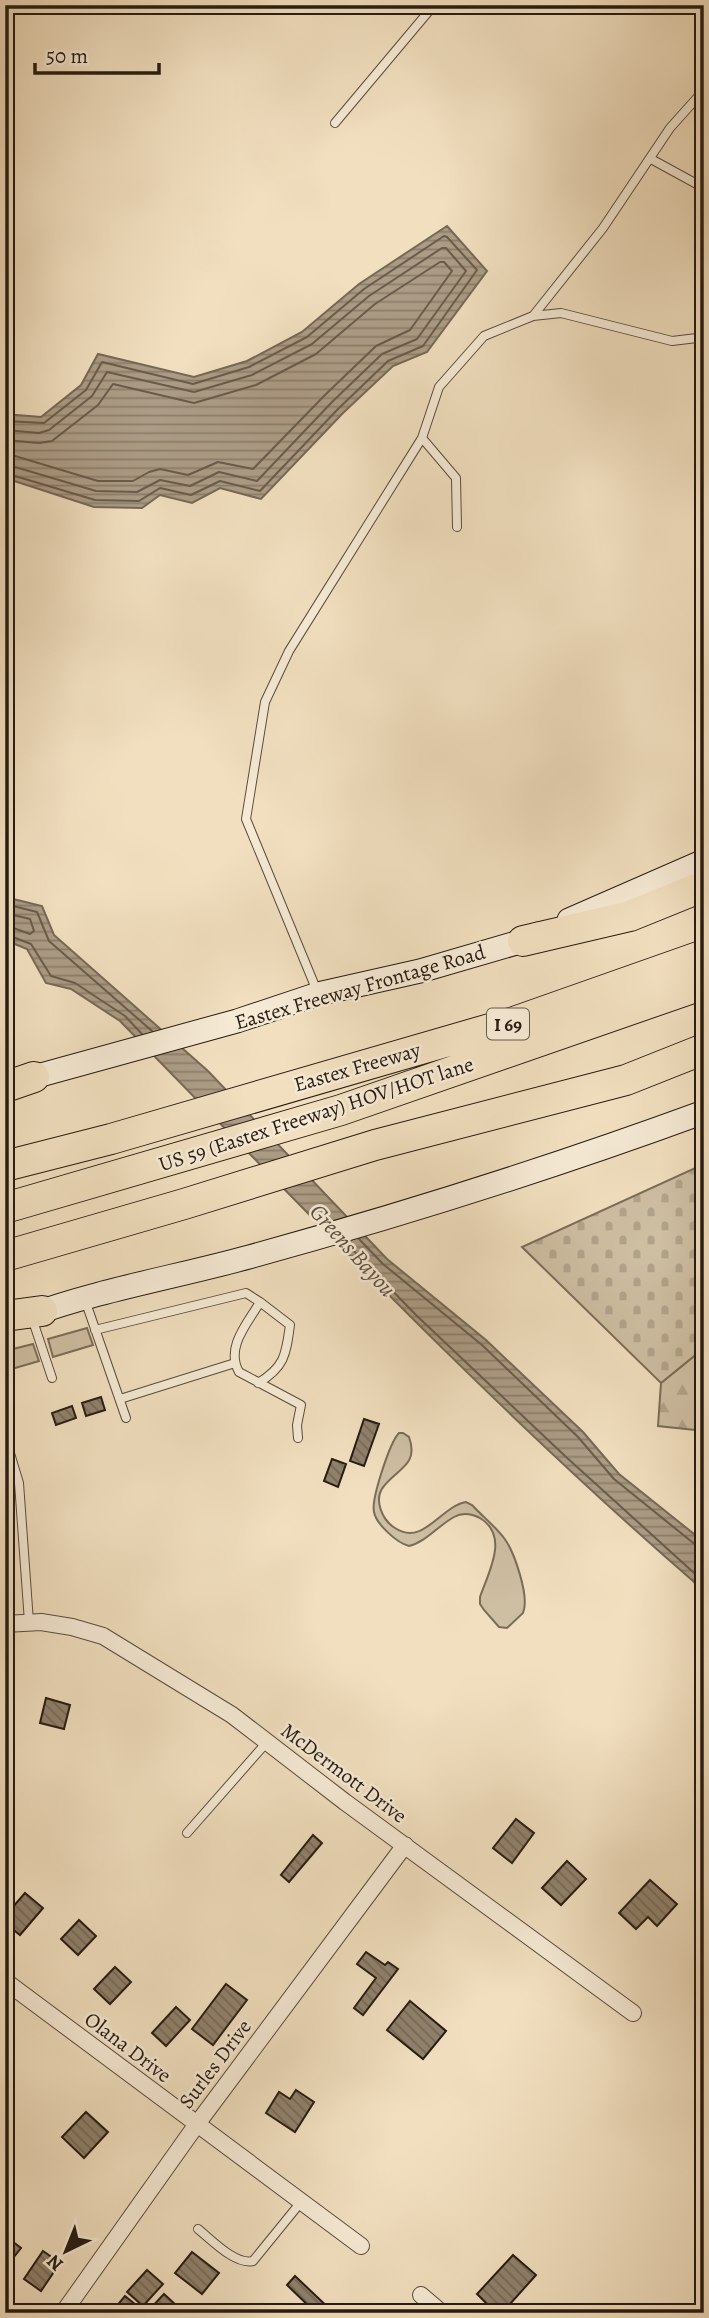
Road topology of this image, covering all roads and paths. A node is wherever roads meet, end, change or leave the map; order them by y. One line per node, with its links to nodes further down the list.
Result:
1 (434, 5): 3 (lane)
2 (704, 90): 4 (lane)
3 (335, 123)
4 (651, 159): 5 (lane); 6 (lane)
5 (704, 188)
6 (533, 316): 7 (lane); 8 (lane)
7 (704, 331)
8 (422, 438): 9 (lane); 15 (lane)
9 (457, 527)
10 (704, 860): 12 (main road, Eastex Freeway Frontage Road)
11 (704, 886): 12 (highway)
12 (523, 941): 15 (main road, Eastex Freeway Frontage Road)
13 (704, 955): 20 (highway, Eastex Freeway / I 69)
14 (704, 984): 21 (highway, US 59 (Eastex Freeway) HOV/HOT lane / I 69)
15 (318, 994): 17 (main road, Eastex Freeway Frontage Road)
16 (704, 1049): 22 (highway)
17 (34, 1077): 18 (highway)
18 (5, 1086)
19 (704, 1112): 23 (main road)
20 (5, 1166)
21 (5, 1208)
22 (5, 1256)
23 (85, 1300): 25 (main road); 27 (lane)
24 (260, 1301): 27 (lane); 28 (lane); 30 (lane)
25 (26, 1314): 26 (main road); 29 (lane)
26 (5, 1324)
27 (95, 1330): 31 (lane)
28 (234, 1363): 30 (lane); 31 (lane)
29 (52, 1378)
30 (258, 1383): 34 (lane)
31 (120, 1399): 32 (lane)
32 (126, 1418)
33 (5, 1437): 35 (lane)
34 (299, 1438)
35 (30, 1622): 36 (street, McDermott Drive); 37 (street, McDermott Drive)
36 (5, 1625)
37 (267, 1742): 38 (lane); 39 (street, McDermott Drive)
38 (187, 1833)
39 (405, 1844): 41 (street, McDermott Drive); 42 (street, Surles Drive)
40 (5, 1981): 42 (street, Olana Drive)
41 (633, 2013)
42 (197, 2124): 43 (street, Olana Drive); 47 (street, Surles Drive)
43 (300, 2202): 44 (lane); 45 (street, Olana Drive)
44 (198, 2229)
45 (361, 2246)
46 (421, 2295): 48 (street)
47 (63, 2313)
48 (442, 2313)

